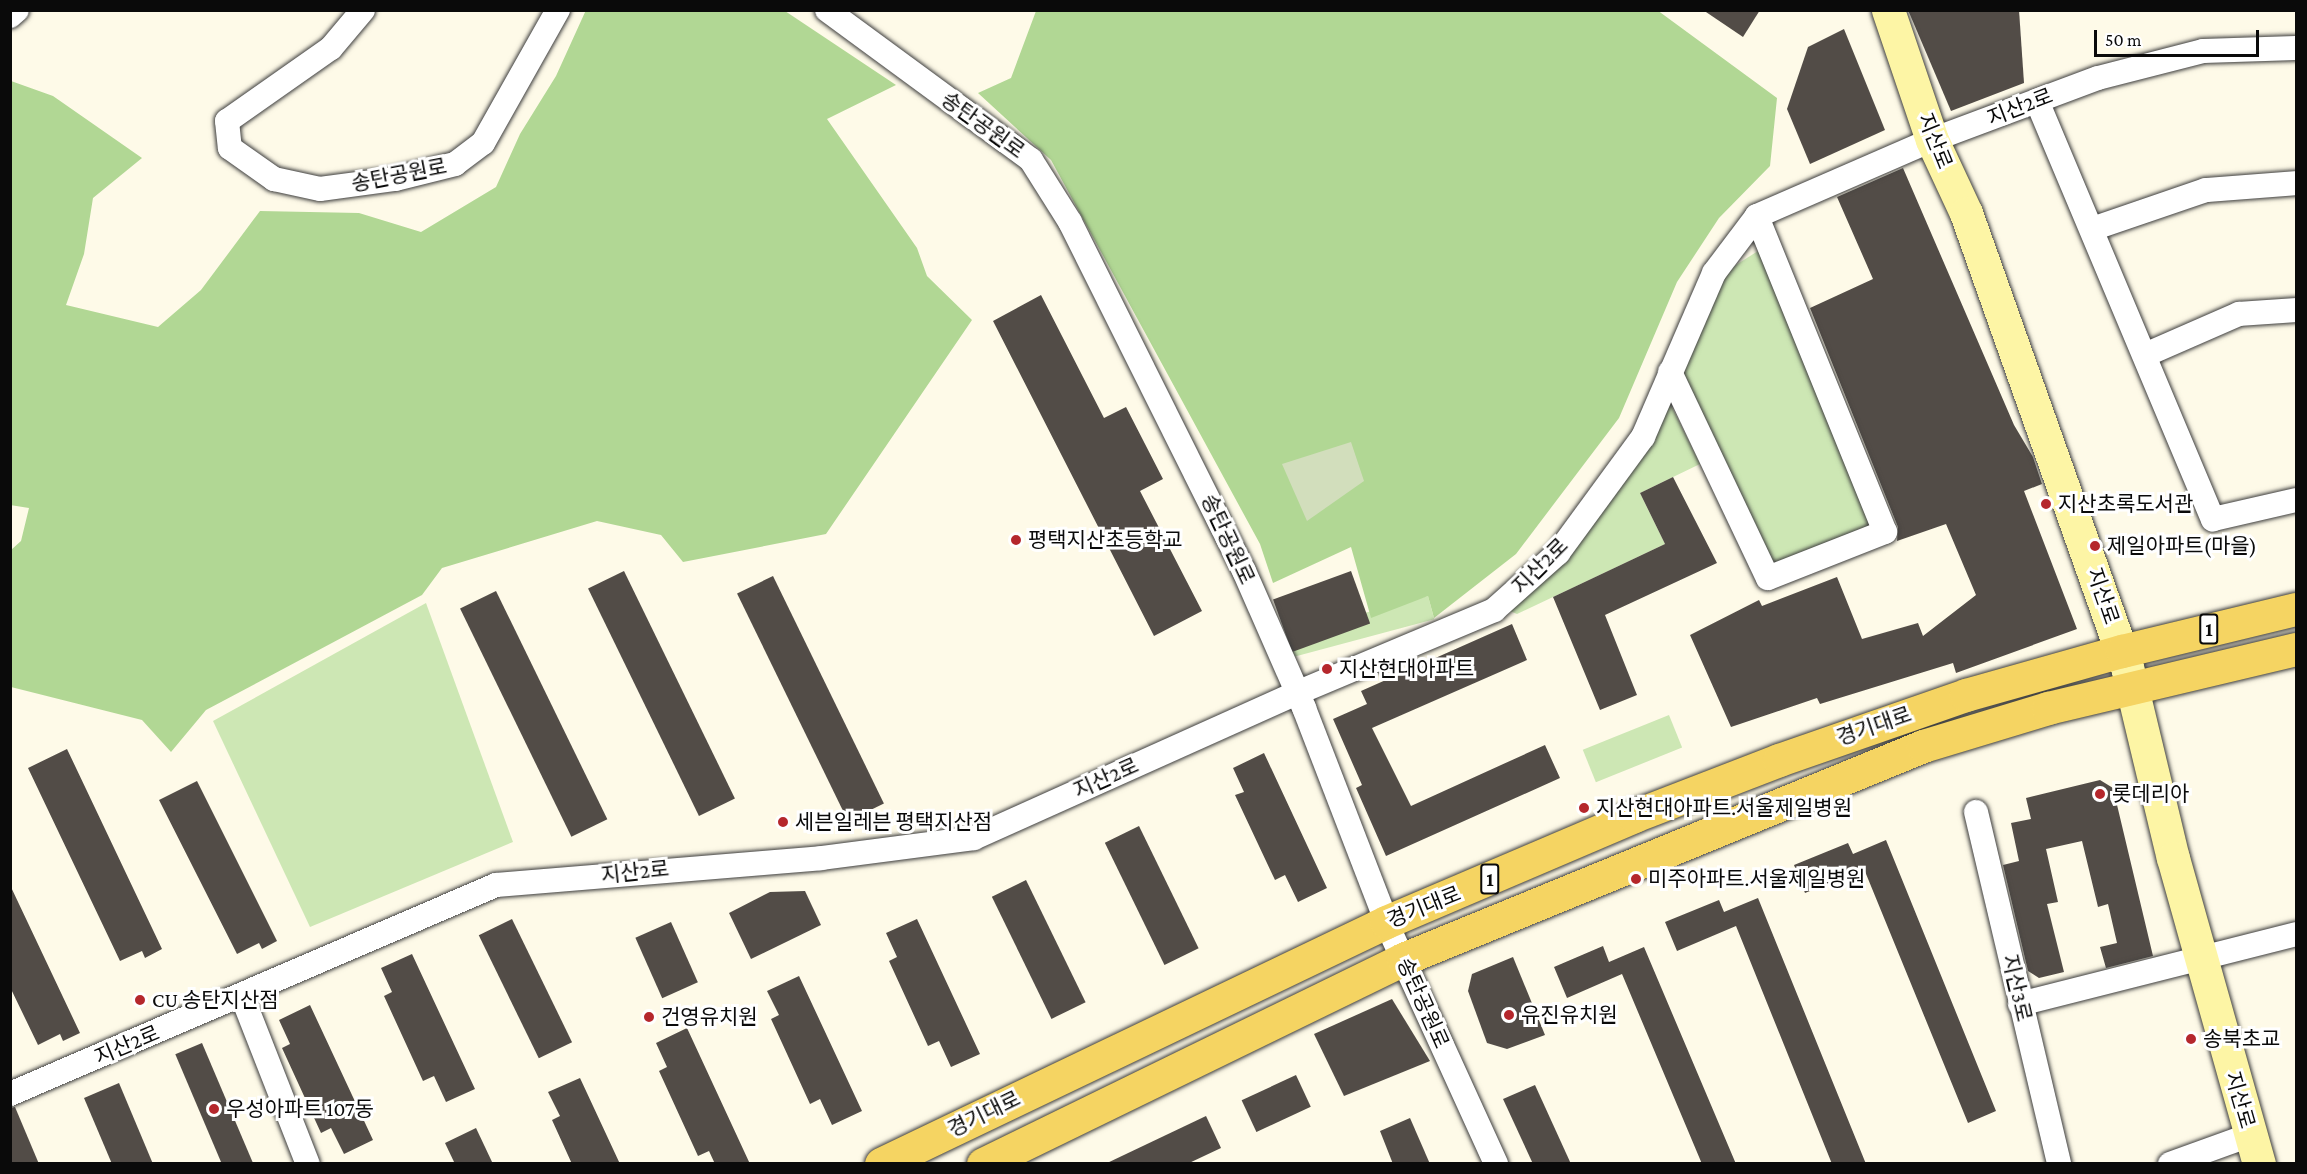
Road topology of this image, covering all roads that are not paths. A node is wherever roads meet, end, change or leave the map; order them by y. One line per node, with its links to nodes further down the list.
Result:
1 (16, 10): 6 (street)
2 (363, 10): 3 (street, 송탄공원로)
3 (558, 10)
4 (827, 10): 21 (street, 송탄공원로)
5 (1888, 10): 9 (main road, 지산로)
6 (10, 16)
7 (2296, 48): 8 (street, 지산2로)
8 (2037, 101): 9 (street, 지산2로); 12 (street)
9 (1932, 141): 11 (street, 지산2로); 19 (main road, 지산로)
10 (2296, 183): 12 (street)
11 (1757, 216): 15 (street, 지산2로); 15 (street)
12 (2092, 229): 14 (street)
13 (2296, 310): 14 (street)
14 (2145, 355): 16 (street)
15 (1670, 372): 21 (street, 지산2로)
16 (2296, 500)
17 (2296, 609): 19 (main road, 경기대로 / 1)
18 (2296, 649): 20 (main road, 경기대로 / 1)
19 (2122, 651): 20 (main road, 지산로); 23 (main road, 경기대로 / 1)
20 (2132, 687): 25 (main road, 지산로); 26 (main road, 경기대로 / 1)
21 (1297, 693): 23 (street, 송탄공원로); 27 (street, 지산2로)
22 (1976, 812): 28 (street, 지산3로)
23 (1386, 922): 26 (street, 송탄공원로); 32 (main road, 경기대로 / 1)
24 (2296, 934): 25 (street)
25 (2200, 957): 28 (street); 30 (main road, 지산로)
26 (1403, 959): 33 (main road, 경기대로 / 1); 34 (street, 송탄공원로)
27 (242, 996): 29 (street, 지산2로); 31 (street)
28 (2020, 1004): 35 (street, 지산3로)
29 (10, 1094)
30 (2255, 1149): 36 (street)
31 (308, 1164)
32 (881, 1164)
33 (983, 1164)
34 (1496, 1164)
35 (2059, 1164)
36 (2170, 1164)

